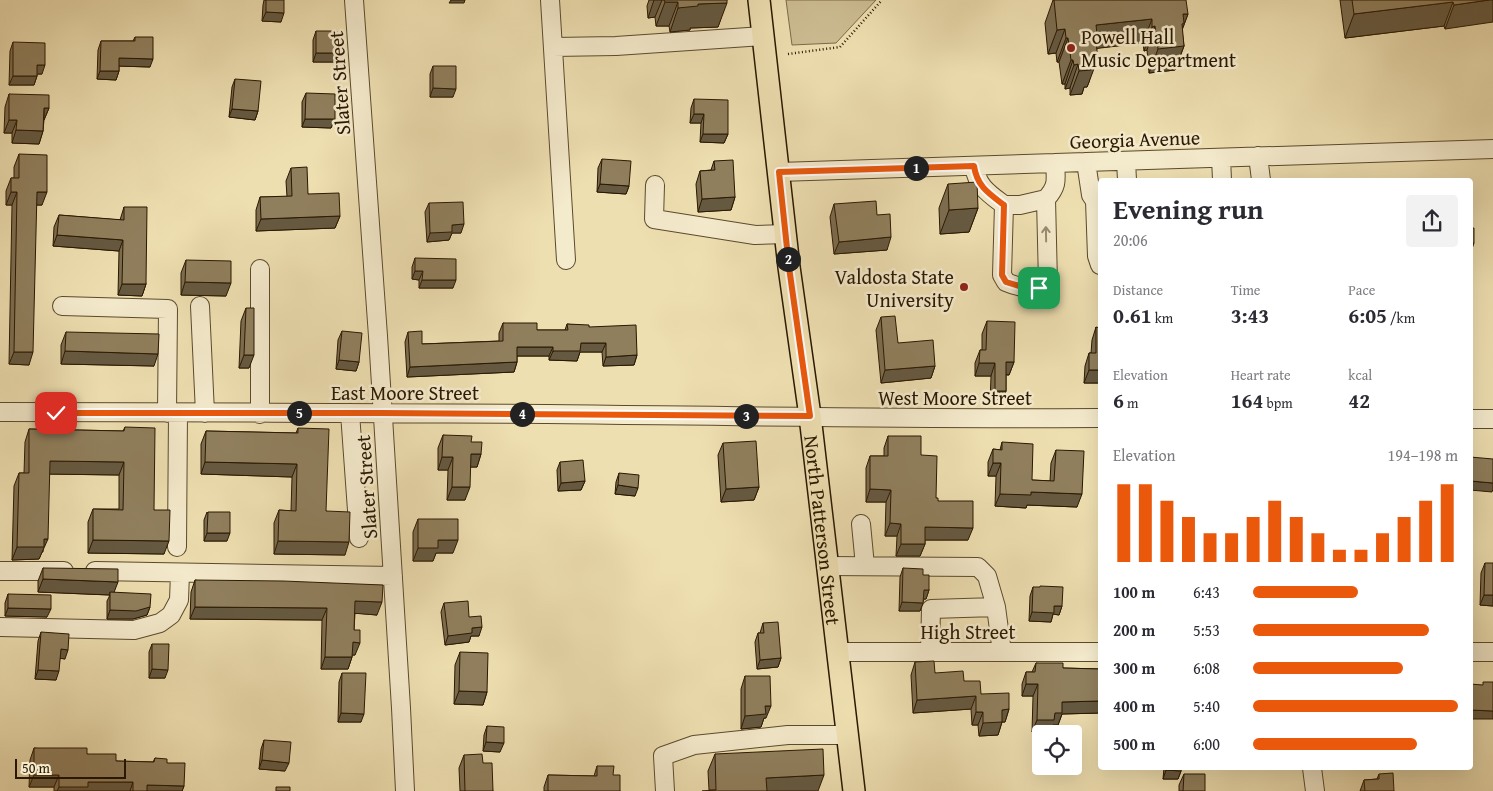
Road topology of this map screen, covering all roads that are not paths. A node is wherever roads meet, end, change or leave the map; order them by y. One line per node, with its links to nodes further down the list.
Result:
1 (354, 0): 29 (street, Slater Street)
2 (550, 0): 5 (street)
3 (759, 0): 4 (main road, North Patterson Street)
4 (763, 36): 5 (street); 13 (main road, North Patterson Street)
5 (553, 47): 22 (street)
6 (1493, 149): 7 (street, Georgia Avenue)
7 (1258, 156): 8 (street, Georgia Avenue); 16 (street)
8 (1221, 158): 9 (street, Georgia Avenue); 15 (street)
9 (1126, 160): 10 (street, Georgia Avenue); 14 (street)
10 (1086, 162): 11 (street, Georgia Avenue); 21 (street)
11 (1055, 163): 12 (street, Georgia Avenue); 18 (street)
12 (974, 166): 13 (street, Georgia Avenue); 19 (street)
13 (779, 172): 20 (main road, North Patterson Street)
14 (1127, 178)
15 (1222, 178)
16 (1261, 178)
17 (654, 185): 20 (street)
18 (1046, 199): 19 (street); 19 (street, one-way to 18)
19 (1004, 205)
20 (786, 234): 32 (main road, North Patterson Street)
21 (1098, 259)
22 (566, 260)
23 (260, 269): 31 (street)
24 (62, 306): 27 (street)
25 (200, 306): 30 (street)
26 (0, 412): 27 (street, East Moore Street)
27 (173, 413): 30 (street, East Moore Street); 38 (street)
28 (350, 413): 29 (street, East Moore Street); 31 (street, East Moore Street); 37 (street)
29 (382, 413): 32 (street, East Moore Street); 43 (street, Slater Street)
30 (205, 414): 31 (street, East Moore Street)
31 (260, 414)
32 (810, 416): 33 (street, West Moore Street); 39 (main road, North Patterson Street)
33 (1098, 418)
34 (1473, 419): 35 (street)
35 (1493, 419)
36 (861, 524): 40 (street)
37 (359, 538)
38 (177, 547)
39 (826, 566): 40 (street); 46 (main road, North Patterson Street)
40 (865, 566): 44 (street)
41 (0, 571): 42 (street)
42 (180, 573): 43 (street); 45 (street)
43 (393, 576): 54 (street, Slater Street)
44 (996, 607): 47 (street); 48 (street)
45 (0, 627)
46 (837, 652): 47 (street, High Street); 52 (main road, North Patterson Street)
47 (930, 652): 48 (street, High Street)
48 (1002, 652): 49 (street, High Street)
49 (1098, 652)
50 (1473, 652): 51 (street)
51 (1493, 652)
52 (847, 735): 55 (street); 56 (main road, North Patterson Street)
53 (1312, 770): 57 (street)
54 (405, 791)
55 (665, 791)
56 (854, 791)
57 (1315, 791)

